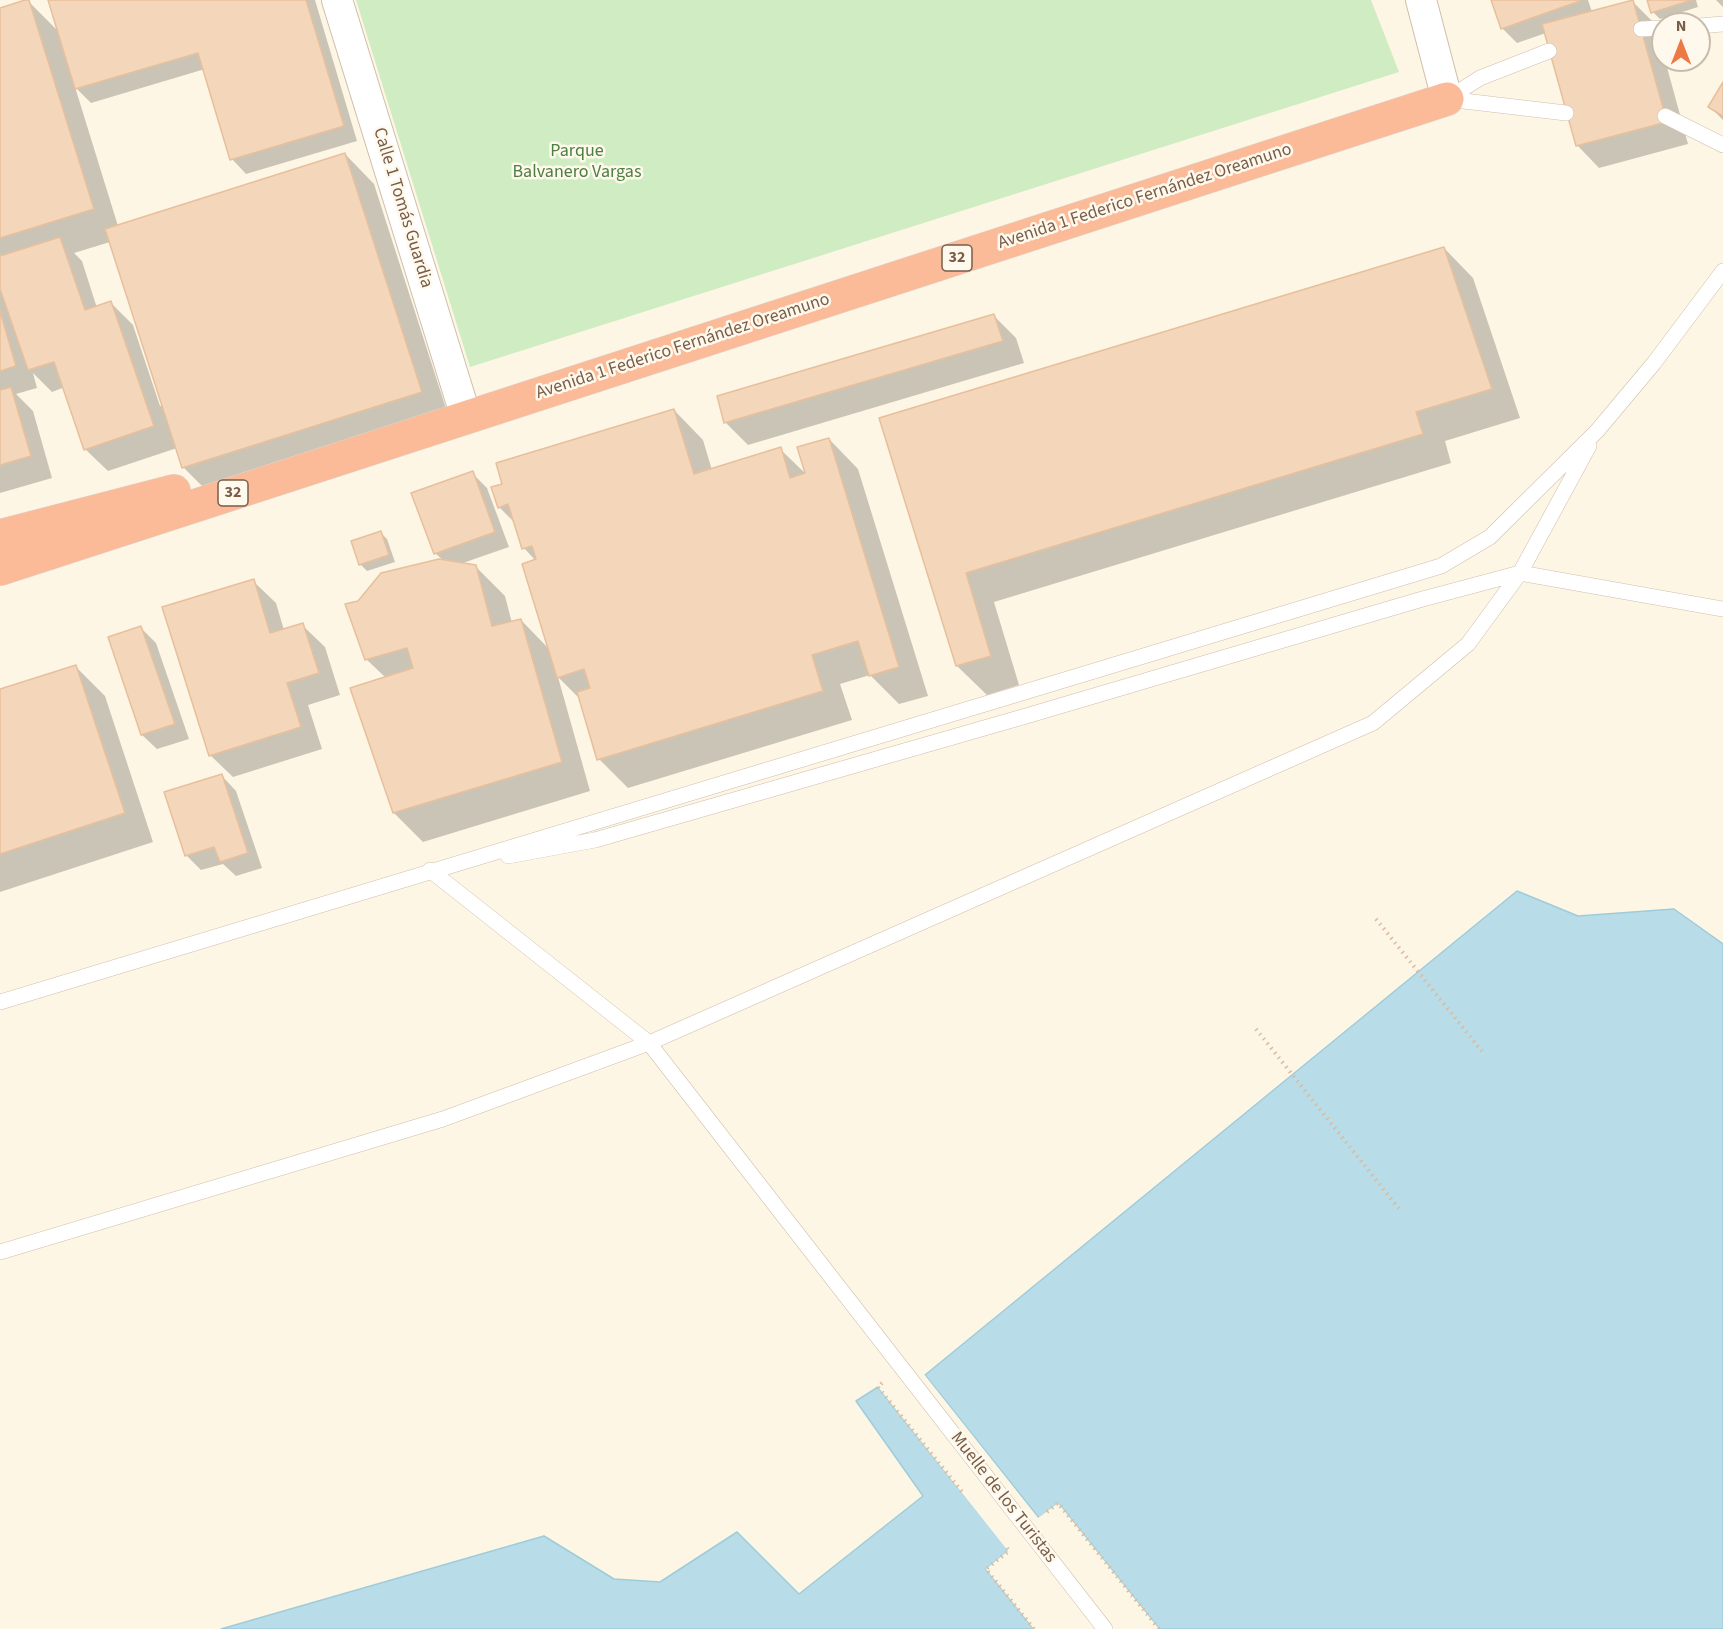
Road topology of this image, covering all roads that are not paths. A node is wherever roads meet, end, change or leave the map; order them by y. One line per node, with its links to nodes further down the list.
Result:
1 (337, 0): 11 (street, Calle 1 Tomás Guardia)
2 (1421, 0): 6 (street)
3 (1641, 29): 4 (lane)
4 (1651, 29)
5 (1549, 51): 6 (lane)
6 (1447, 99): 7 (lane); 11 (highway, Avenida 1 Federico Fernández Oreamuno / 32)
7 (1566, 113)
8 (1665, 116): 9 (lane)
9 (1723, 145)
10 (1723, 272): 12 (lane)
11 (466, 417): 13 (highway, Avenida 1 Federico Fernández Oreamuno / 32); 14 (highway, Avenida 1 Federico Fernández Oreamuno / 32)
12 (1598, 431): 15 (lane); 17 (lane)
13 (0, 536)
14 (0, 569)
15 (1520, 573): 16 (lane); 17 (lane); 19 (lane)
16 (1723, 609)
17 (430, 870): 18 (lane); 19 (lane, Muelle de los Turistas)
18 (0, 1002)
19 (649, 1042): 20 (lane); 21 (lane, Muelle de los Turistas)
20 (0, 1252)
21 (1105, 1629)

